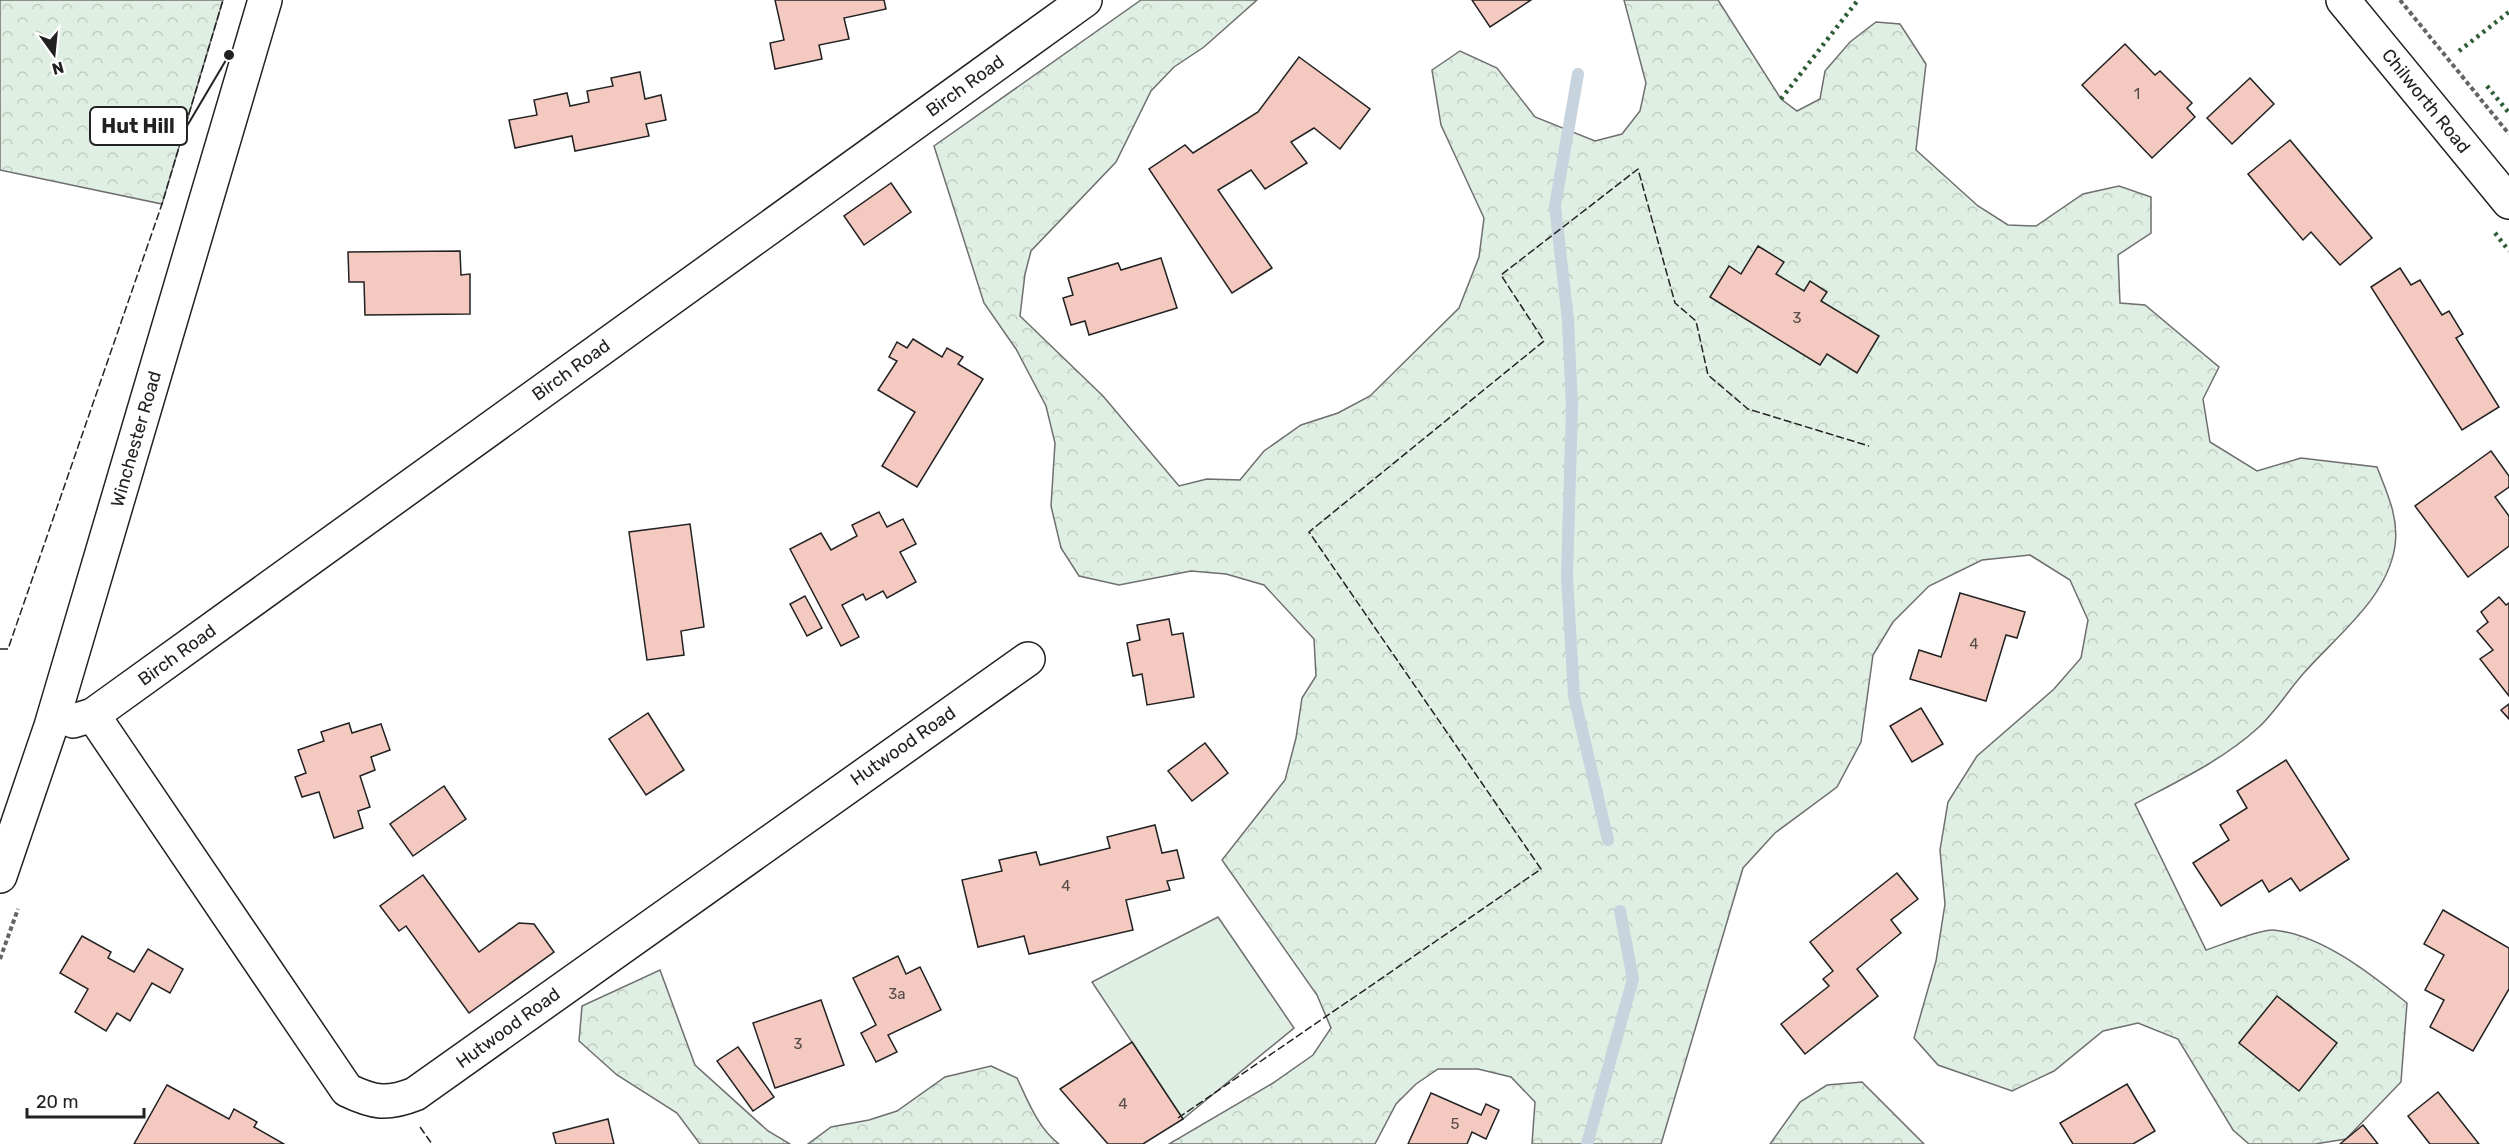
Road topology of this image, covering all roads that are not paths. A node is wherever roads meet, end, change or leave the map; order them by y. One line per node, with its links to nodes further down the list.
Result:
1 (266, 0): 7 (street, Winchester Road)
2 (1084, 0): 6 (street, Birch Road)
3 (2343, 0): 4 (street, Chilworth Road)
4 (2509, 202)
5 (1028, 659): 6 (street, Hutwood Road)
6 (93, 715): 7 (street, Birch Road)
7 (51, 726): 8 (street, Winchester Road)
8 (0, 876)

